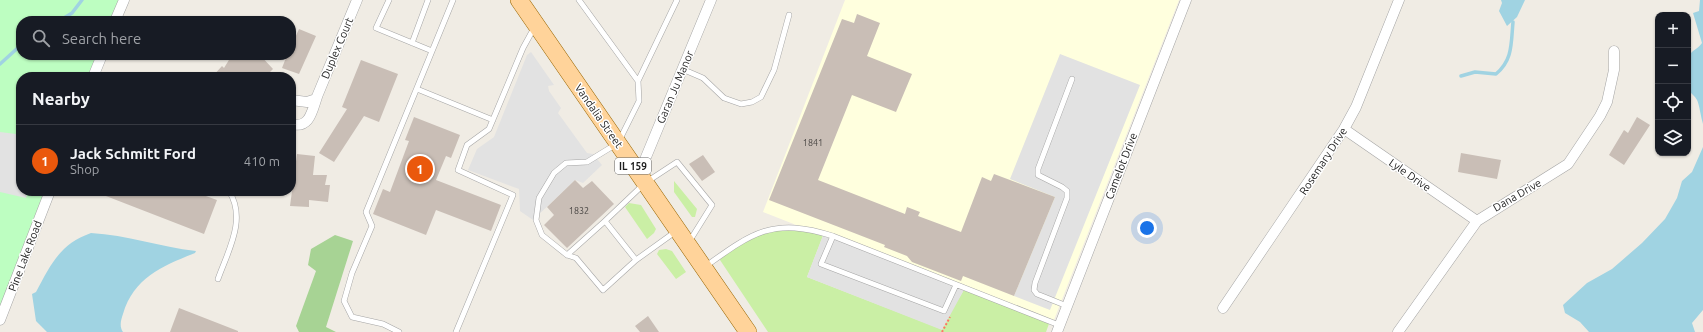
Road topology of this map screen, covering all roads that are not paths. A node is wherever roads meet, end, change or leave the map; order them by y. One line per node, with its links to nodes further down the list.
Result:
1 (124, 0): 13 (street)
2 (357, 0): 24 (street, Duplex Court)
3 (389, 0): 15 (lane)
4 (428, 0): 15 (lane)
5 (453, 0): 16 (lane)
6 (519, 0): 14 (main road, Vandalia Street / IL 159)
7 (579, 0): 22 (lane)
8 (677, 0): 22 (lane)
9 (711, 0): 19 (street, Garan Ju Manor)
10 (1186, 0): 43 (street, Camelot Drive)
11 (1399, 0): 28 (street, Rosemary Drive)
12 (789, 15): 19 (lane)
13 (117, 16)
14 (536, 25): 26 (lane); 29 (main road, Vandalia Street / IL 159)
15 (412, 43): 16 (lane)
16 (432, 51): 23 (lane)
17 (1614, 51): 34 (street, Dana Drive)
18 (100, 60): 20 (street)
19 (682, 69): 30 (street, Garan Ju Manor)
20 (95, 72)
21 (1072, 78): 43 (lane)
22 (638, 81): 29 (lane)
23 (417, 89): 26 (lane); 47 (lane)
24 (317, 97): 25 (street); 27 (street, Duplex Court)
25 (296, 101)
26 (493, 120): 48 (lane)
27 (296, 126)
28 (1344, 129): 34 (street, Lyle Drive); 44 (street, Rosemary Drive)
29 (618, 143): 30 (main road, Vandalia Street / IL 159); 38 (lane)
30 (642, 178): 33 (lane); 35 (main road, Vandalia Street / IL 159); 37 (lane)
31 (48, 196): 45 (street, Pine Lake Road)
32 (232, 196): 41 (lane)
33 (605, 221): 38 (lane); 39 (lane)
34 (1476, 221): 50 (street, Dana Drive)
35 (677, 230): 37 (main road, Vandalia Street / IL 159); 39 (lane)
36 (833, 236): 40 (lane); 42 (lane); 42 (lane)
37 (687, 245): 40 (main road, Vandalia Street / IL 159)
38 (567, 255): 39 (lane)
39 (636, 260)
40 (703, 268): 49 (main road, Vandalia Street / IL 159)
41 (218, 279)
42 (956, 285): 46 (lane)
43 (1067, 306): 46 (street, Camelot Drive)
44 (1223, 308)
45 (0, 320)
46 (1058, 328)
47 (399, 332)
48 (456, 332)
49 (748, 332)
50 (1398, 332)

